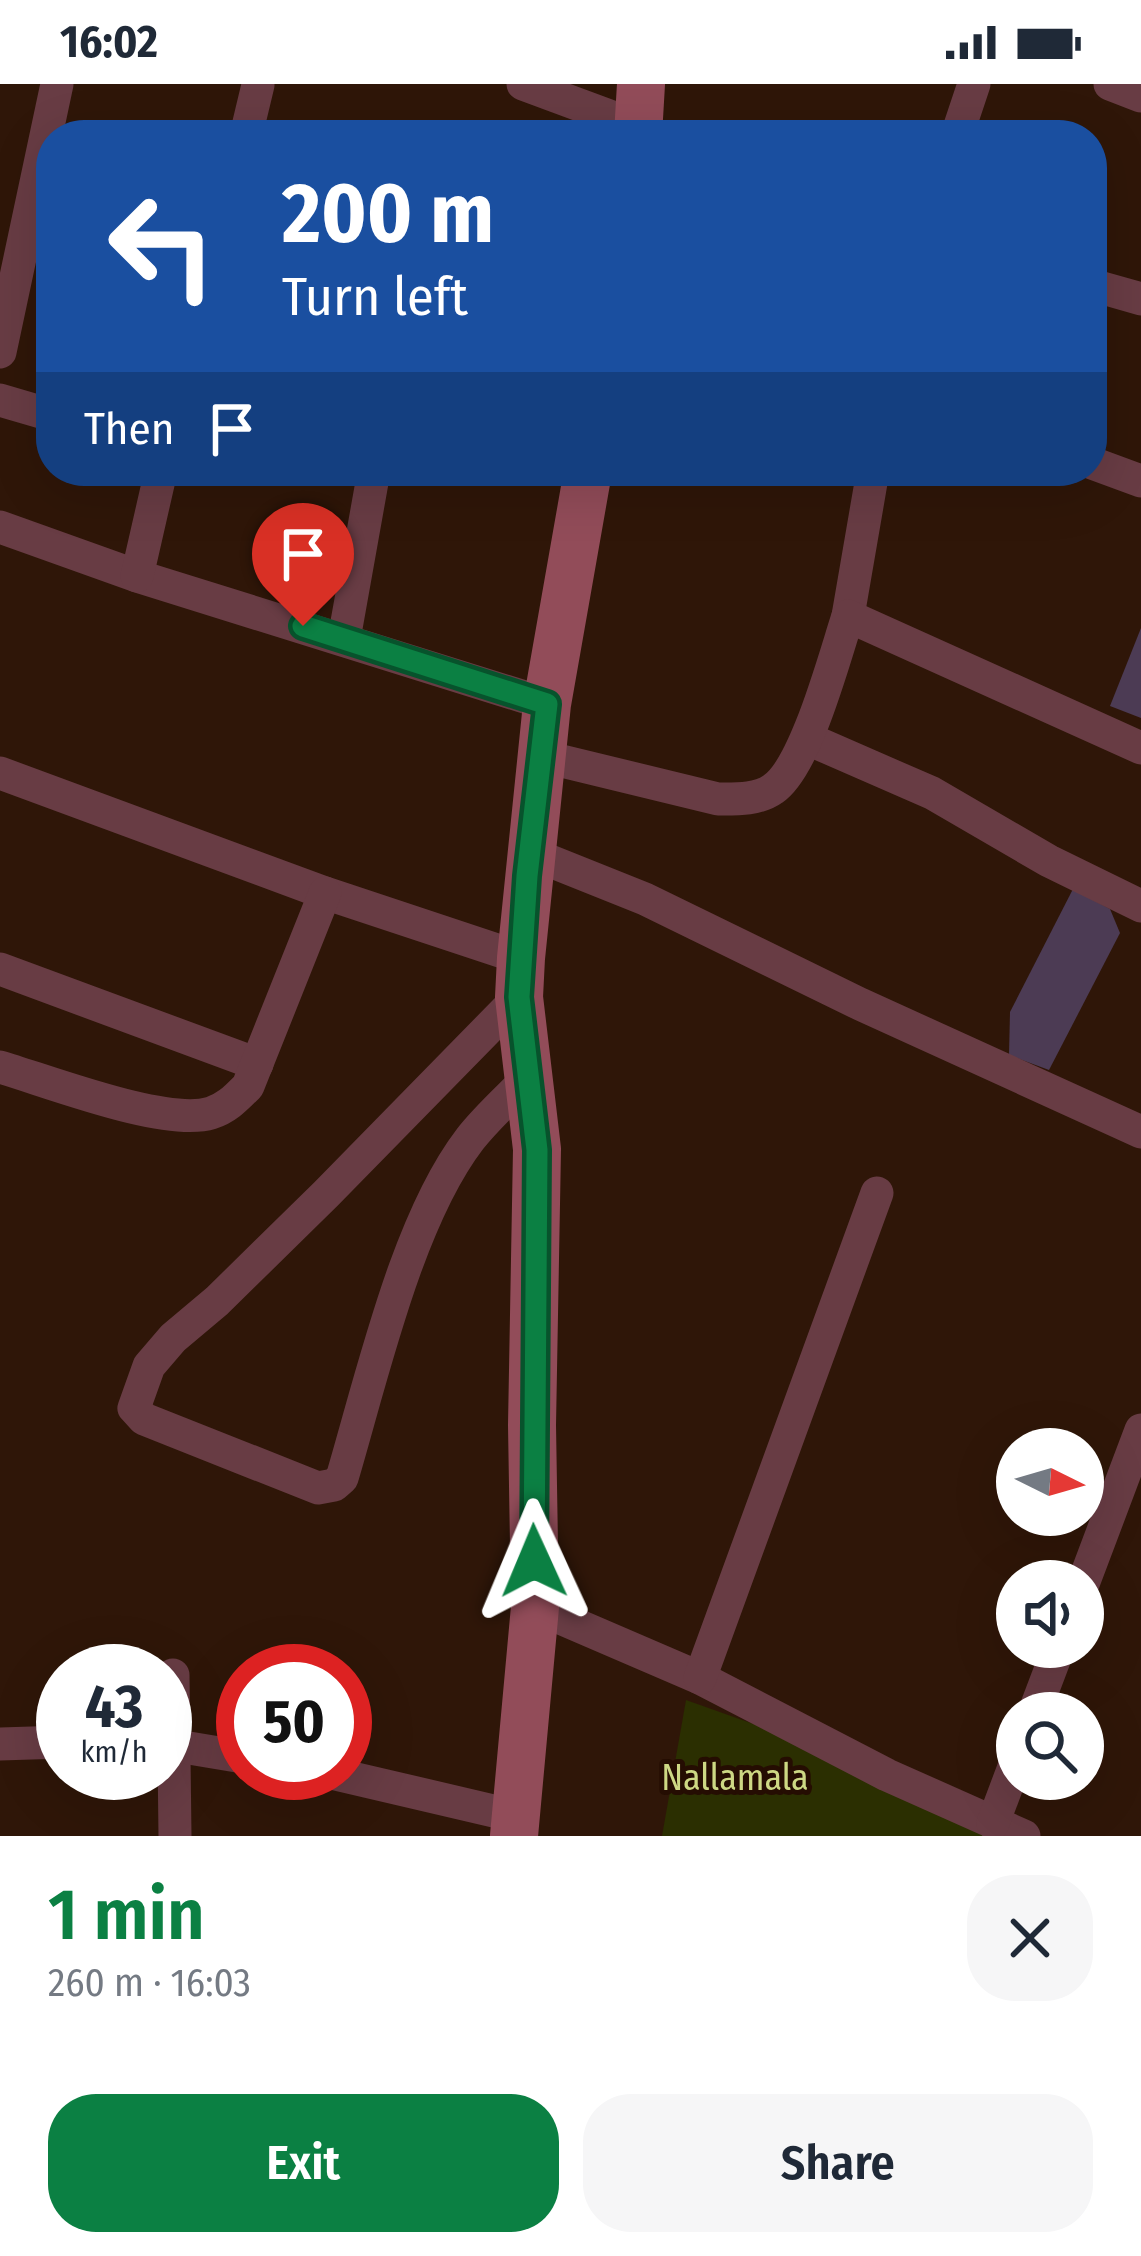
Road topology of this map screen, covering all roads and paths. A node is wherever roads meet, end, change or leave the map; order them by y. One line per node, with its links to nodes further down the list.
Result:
1 (57, 84): 8 (street)
2 (523, 84): 7 (street)
3 (974, 84): 10 (street)
4 (1110, 84): 6 (street)
5 (258, 86): 9 (street)
6 (1141, 96)
7 (639, 115)
8 (49, 120)
9 (250, 120)
10 (962, 120)
11 (36, 183): 14 (street)
12 (1107, 289): 13 (street)
13 (1141, 299)
14 (0, 352)
15 (0, 400): 16 (street)
16 (36, 411)
17 (1107, 469): 18 (street)
18 (1141, 481)
19 (158, 486): 24 (street)
20 (371, 486): 26 (street)
21 (585, 486): 27 (main road)
22 (870, 486): 25 (street)
23 (0, 527): 24 (street)
24 (137, 576): 26 (street)
25 (848, 616): 28 (street); 29 (street)
26 (344, 639): 27 (street)
27 (547, 704): 30 (main road)
28 (808, 739): 30 (street); 34 (street)
29 (1141, 748)
30 (541, 756): 32 (main road)
31 (0, 773): 33 (street)
32 (530, 853): 36 (main road); 40 (street)
33 (325, 893): 36 (street); 37 (street)
34 (1141, 906)
35 (0, 968): 37 (street)
36 (520, 977): 39 (main road); 39 (street)
37 (256, 1064): 38 (street)
38 (0, 1067)
39 (528, 1078): 44 (main road)
40 (1141, 1132)
41 (877, 1192): 45 (street)
42 (1141, 1430): 43 (street)
43 (1092, 1560)
44 (535, 1606): 45 (street); 51 (main road)
45 (700, 1678): 52 (street)
46 (36, 1743): 47 (street)
47 (0, 1744)
48 (372, 1785): 51 (street)
49 (173, 1800): 53 (street)
50 (1012, 1800): 52 (street)
51 (515, 1826)
52 (1008, 1830)
53 (175, 1836)

